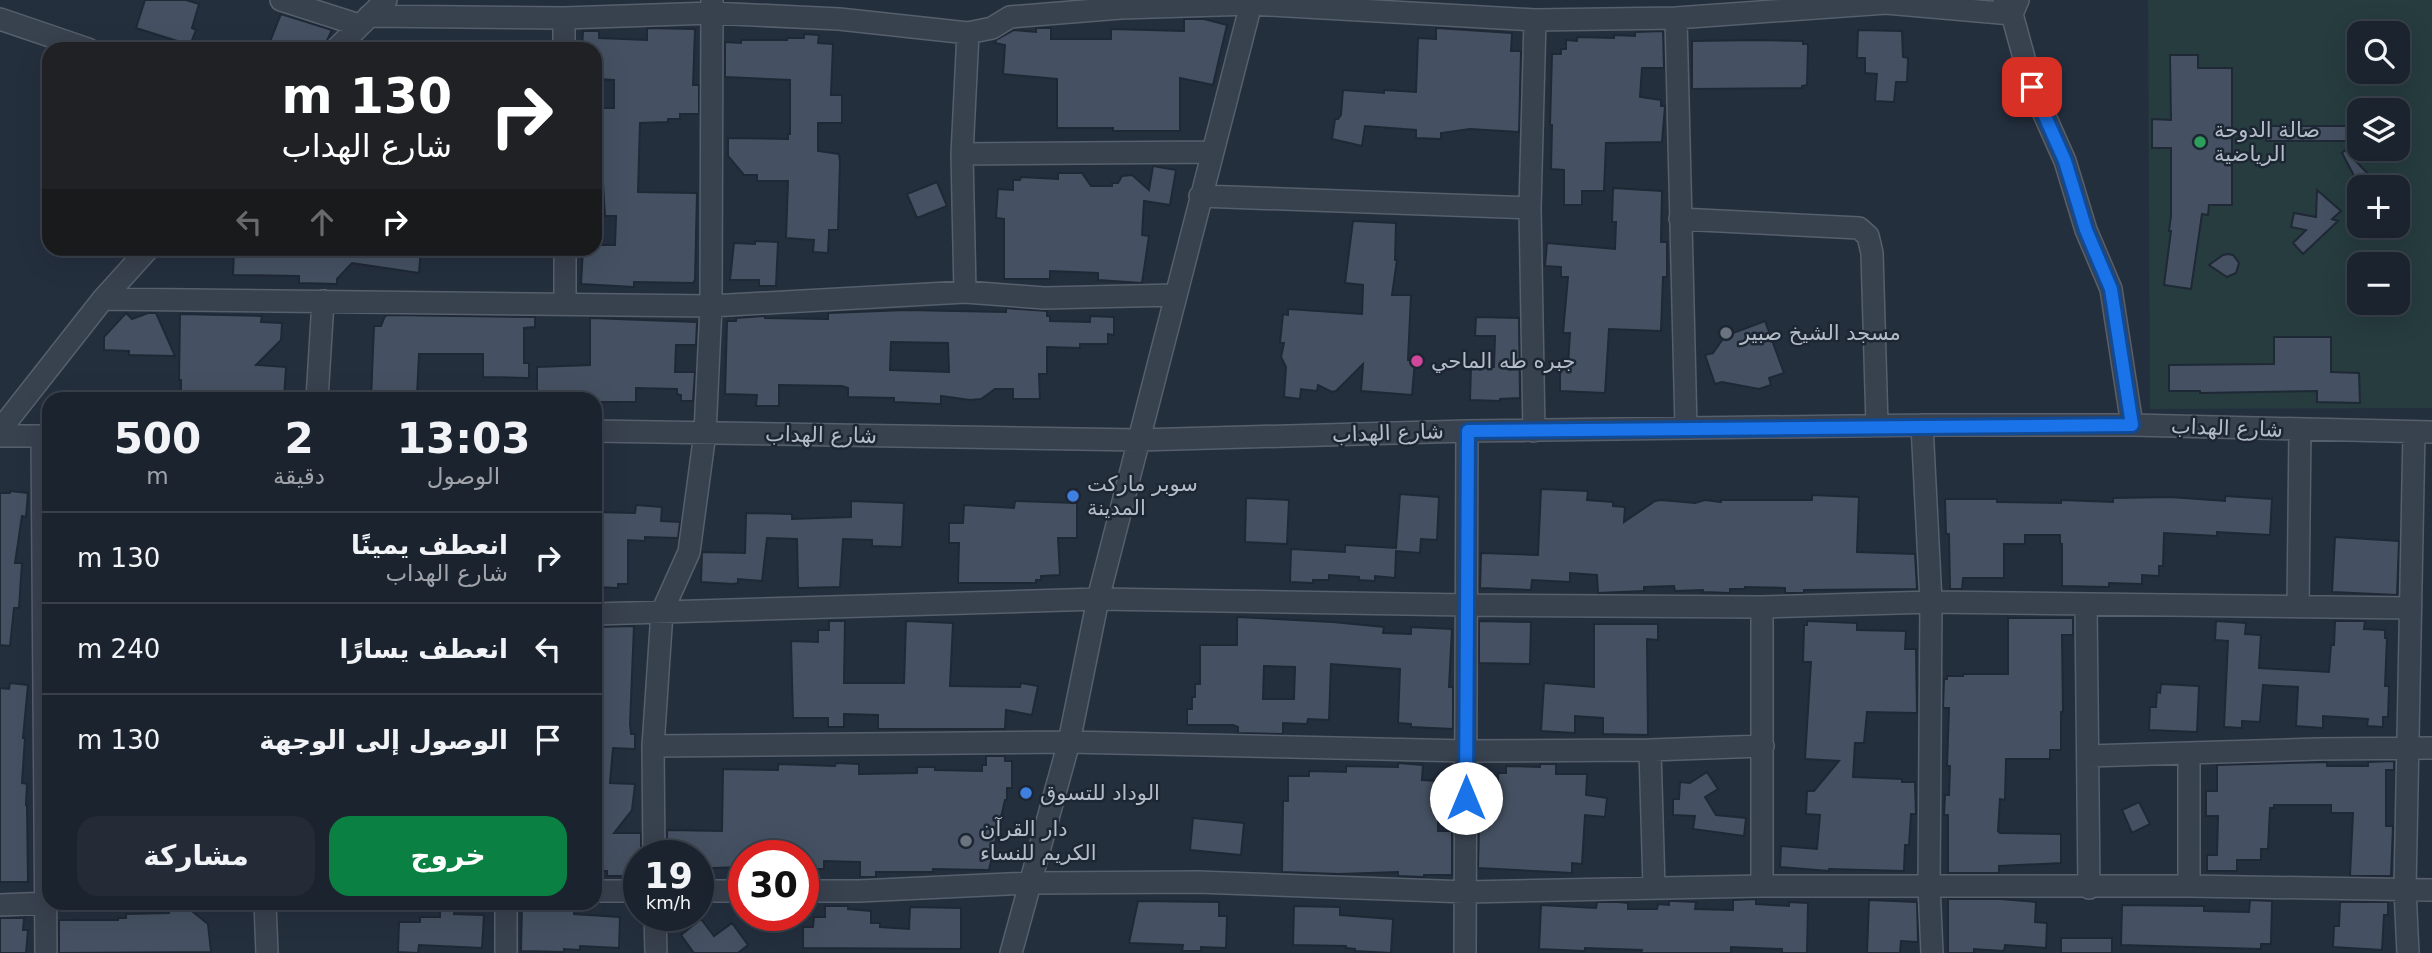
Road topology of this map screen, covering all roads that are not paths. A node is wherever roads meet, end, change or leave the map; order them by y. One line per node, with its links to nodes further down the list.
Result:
1 (281, 0): 11 (street)
2 (386, 0): 11 (street)
3 (1251, 2): 4 (street); 10 (street); 16 (street)
4 (1120, 4): 12 (street)
5 (2011, 5): 8 (street); 32 (street)
6 (712, 7): 7 (street); 12 (street); 28 (street)
7 (564, 18): 11 (street); 15 (street)
8 (1676, 18): 10 (street); 20 (street)
9 (0, 19): 13 (street)
10 (1535, 20): 19 (street)
11 (364, 21): 14 (street)
12 (968, 33): 17 (street)
13 (67, 42)
14 (343, 42)
15 (564, 42)
16 (1213, 152): 17 (street); 18 (street)
17 (962, 154): 23 (street)
18 (1200, 196): 19 (street); 24 (street)
19 (1530, 208): 38 (street)
20 (1681, 219): 30 (street); 33 (street)
21 (142, 256): 25 (street)
22 (565, 256): 27 (street)
23 (965, 292): 24 (street); 28 (street)
24 (1176, 295): 43 (street)
25 (103, 299): 26 (street); 34 (street)
26 (323, 301): 27 (street); 29 (street)
27 (565, 303): 28 (street)
28 (711, 306): 40 (street)
29 (317, 392)
30 (1877, 425): 31 (street, شارع الهداب); 33 (street, شارع الهداب)
31 (1922, 425): 32 (street, شارع الهداب); 45 (street)
32 (2132, 425): 35 (street, شارع الهداب)
33 (1686, 428): 38 (street, شارع الهداب)
34 (0, 430)
35 (2300, 430): 39 (street, شارع الهداب); 49 (street)
36 (602, 431): 40 (street, شارع الهداب)
37 (1468, 431): 38 (street, شارع الهداب); 43 (street, شارع الهداب); 46 (street)
38 (1534, 431)
39 (2423, 432): 50 (street)
40 (705, 433): 43 (street, شارع الهداب); 51 (street)
41 (0, 436): 42 (street)
42 (42, 436)
43 (1139, 440): 44 (street)
44 (1098, 599): 46 (street); 51 (street); 53 (street)
45 (1931, 602): 47 (street); 48 (street); 65 (street)
46 (1466, 605): 48 (street); 59 (street)
47 (2086, 605): 49 (street); 61 (street)
48 (1762, 607): 55 (street)
49 (2298, 607): 50 (street)
50 (2410, 608): 57 (street)
51 (662, 612): 52 (street); 54 (street)
52 (602, 614)
53 (1069, 742): 54 (street); 59 (street); 63 (street)
54 (653, 746): 62 (street)
55 (1763, 746): 58 (street); 64 (street)
56 (2432, 748): 57 (street)
57 (2409, 749): 60 (street); 69 (street)
58 (1650, 750): 59 (street); 67 (street)
59 (1466, 751): 74 (street)
60 (2189, 754): 61 (street); 66 (street)
61 (2088, 756): 68 (street)
62 (654, 840)
63 (1031, 883): 73 (street); 74 (street); 85 (street)
64 (1762, 886): 65 (street); 67 (street)
65 (1929, 886): 68 (street); 87 (street)
66 (2189, 886): 68 (street); 69 (street)
67 (1654, 887): 74 (street)
68 (2089, 888)
69 (2405, 890): 70 (street); 88 (street)
70 (2432, 890)
71 (602, 891): 72 (street)
72 (623, 891)
73 (819, 891)
74 (1466, 891): 86 (street)
75 (42, 903): 76 (street)
76 (0, 905)
77 (48, 910): 81 (street)
78 (265, 910): 82 (street)
79 (506, 910): 83 (street)
80 (655, 931): 84 (street)
81 (46, 953)
82 (267, 953)
83 (506, 953)
84 (656, 953)
85 (1011, 953)
86 (1465, 953)
87 (1932, 953)
88 (2408, 953)

